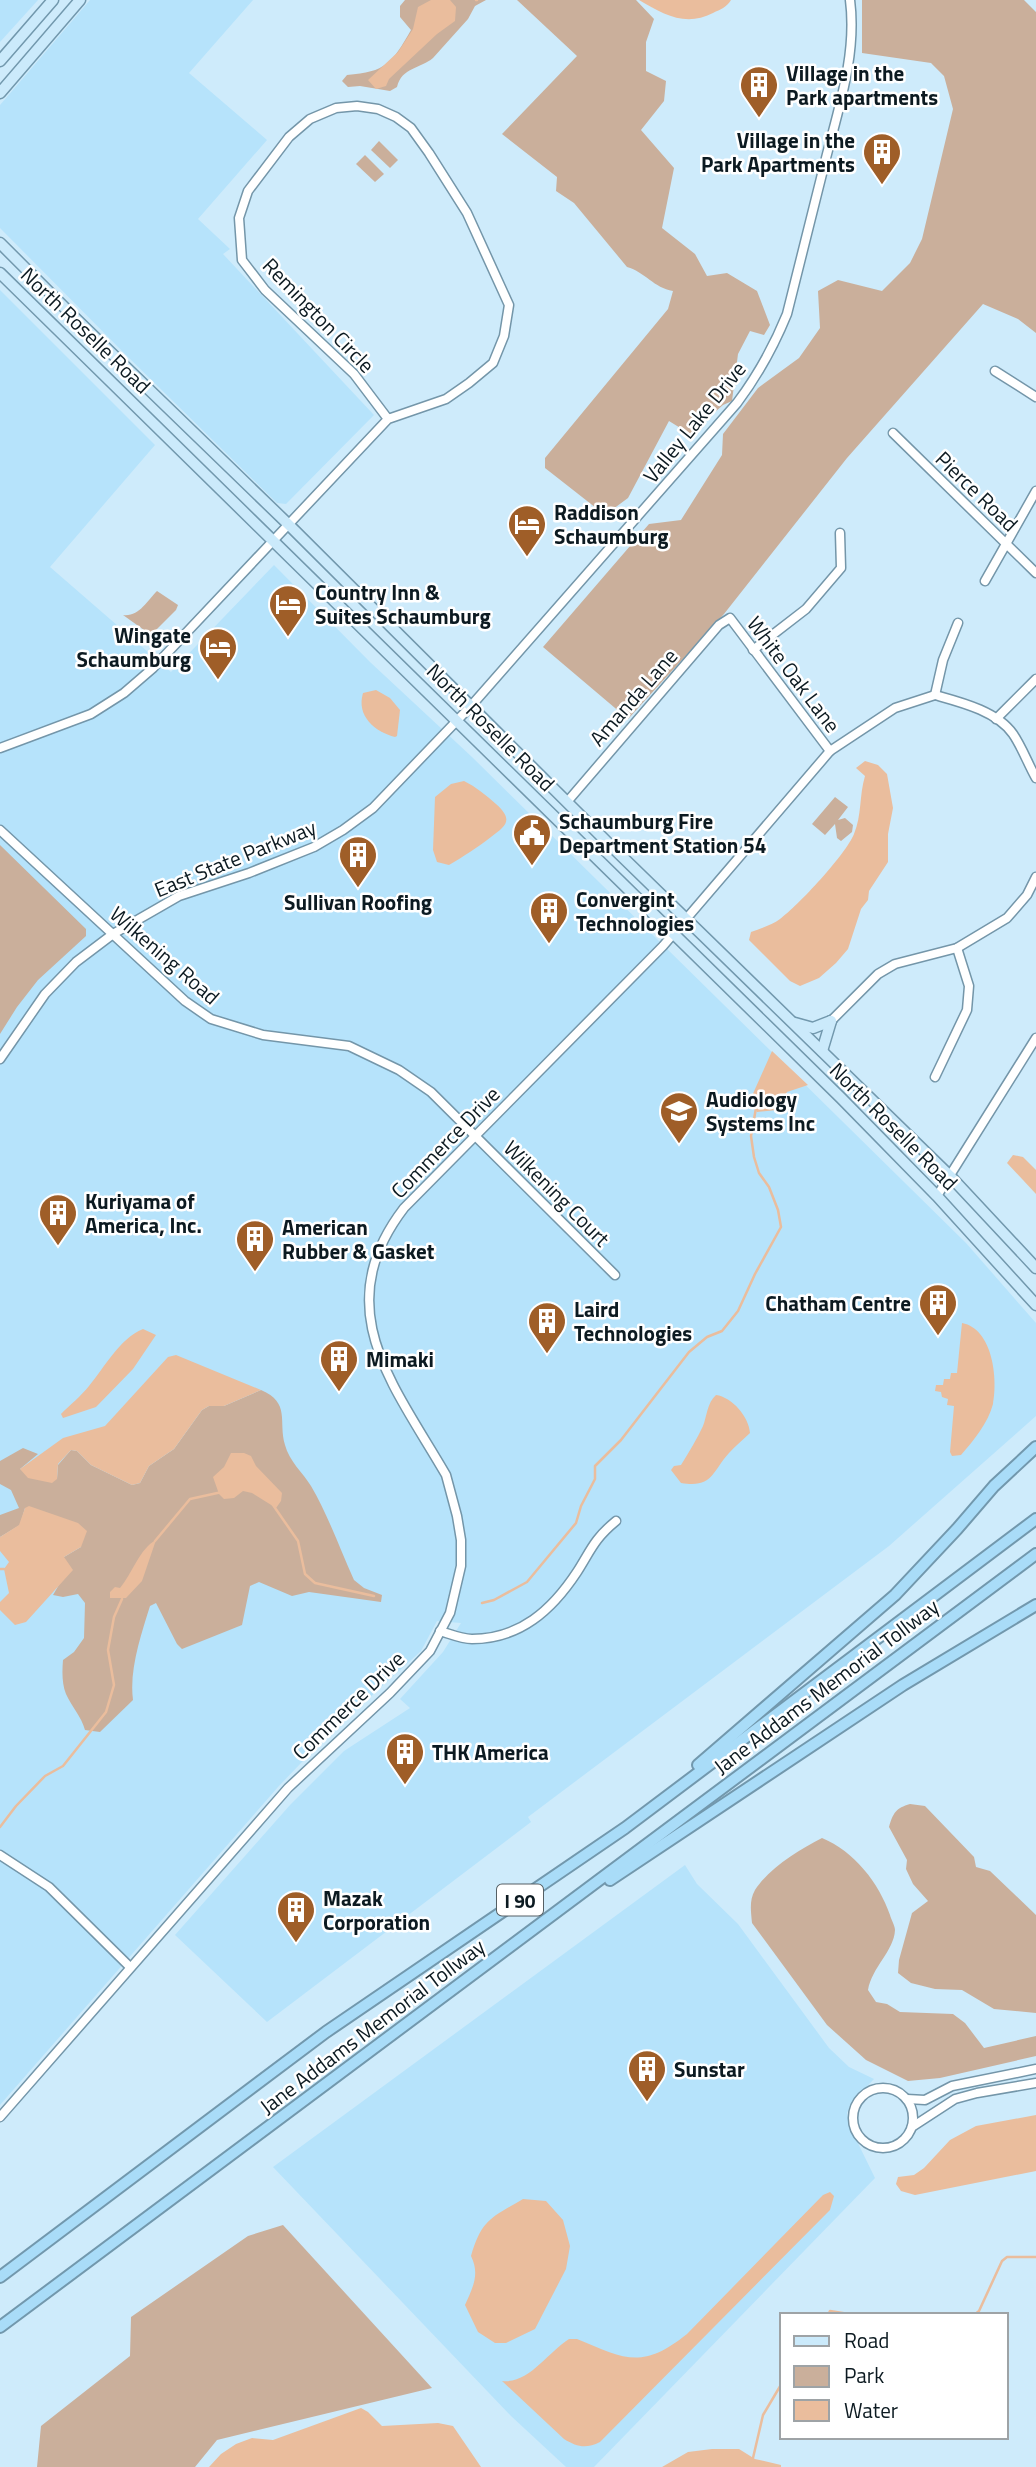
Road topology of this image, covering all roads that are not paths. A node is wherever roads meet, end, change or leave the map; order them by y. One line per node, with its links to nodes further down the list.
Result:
1 (53, 0): 4 (main road)
2 (80, 0): 5 (main road)
3 (850, 0): 24 (street, Valley Lake Drive)
4 (0, 61)
5 (0, 93)
6 (0, 243): 13 (main road, North Roselle Road)
7 (0, 272): 15 (main road, North Roselle Road)
8 (995, 371): 9 (street)
9 (1036, 397)
10 (388, 419): 10 (street, Remington Circle); 13 (street, Remington Circle)
11 (893, 433): 16 (street, Pierce Road)
12 (1036, 491): 16 (street)
13 (288, 524): 15 (street, Remington Circle); 24 (main road, North Roselle Road)
14 (840, 533): 21 (street)
15 (273, 539): 26 (main road, North Roselle Road); 27 (street, Remington Circle)
16 (1007, 545): 17 (street, Pierce Road); 18 (street)
17 (1036, 573)
18 (985, 581)
19 (730, 618): 21 (street, White Oak Lane); 30 (street, Amanda Lane)
20 (958, 623): 23 (street)
21 (752, 650): 28 (street, White Oak Lane)
22 (1036, 679): 25 (street)
23 (935, 695): 25 (street); 28 (street, Commerce Drive)
24 (471, 706): 26 (street, Valley Lake Drive); 30 (main road, North Roselle Road)
25 (996, 719): 29 (street)
26 (458, 721): 36 (street, East State Parkway); 37 (main road, North Roselle Road)
27 (0, 748)
28 (830, 751): 35 (street, Commerce Drive)
29 (1036, 778)
30 (567, 802): 35 (main road, North Roselle Road)
31 (0, 830): 36 (street, Wilkening Road)
32 (1036, 877): 33 (street)
33 (1027, 895): 34 (street); 38 (street)
34 (1036, 900)
35 (686, 920): 37 (street, Commerce Drive); 40 (main road, North Roselle Road)
36 (113, 934): 43 (street, East State Parkway); 45 (street, Wilkening Road)
37 (672, 935): 45 (street, Commerce Drive); 47 (main road, North Roselle Road)
38 (957, 948): 39 (street); 44 (street)
39 (831, 1021): 40 (main road); 42 (main road)
40 (792, 1022): 42 (main road, North Roselle Road)
41 (1036, 1038): 46 (street)
42 (822, 1051): 46 (main road, North Roselle Road)
43 (0, 1059)
44 (935, 1077)
45 (474, 1136): 49 (street, Wilkening Court); 56 (street, Commerce Drive)
46 (950, 1176): 47 (street); 48 (main road, North Roselle Road)
47 (937, 1196): 50 (main road, North Roselle Road)
48 (1036, 1268)
49 (615, 1275)
50 (1036, 1305)
51 (1036, 1447): 57 (highway)
52 (1036, 1519): 57 (highway, Jane Addams Memorial Tollway / I 90)
53 (615, 1521): 56 (street)
54 (1036, 1554): 59 (highway, Jane Addams Memorial Tollway / I 90)
55 (1036, 1605): 59 (highway)
56 (440, 1631): 60 (street, Commerce Drive)
57 (625, 1828): 66 (highway, Jane Addams Memorial Tollway / I 90)
58 (0, 1855): 60 (street)
59 (506, 1950): 67 (highway, Jane Addams Memorial Tollway / I 90)
60 (130, 1967): 64 (street, Commerce Drive)
61 (1036, 2069): 63 (street)
62 (1036, 2083): 65 (street)
63 (907, 2099): 65 (street); 65 (street)
64 (0, 2117)
65 (912, 2127)
66 (0, 2277)
67 (64, 2280): 68 (highway, Jane Addams Memorial Tollway / I 90); 69 (highway)
68 (0, 2327)
69 (0, 2334)

